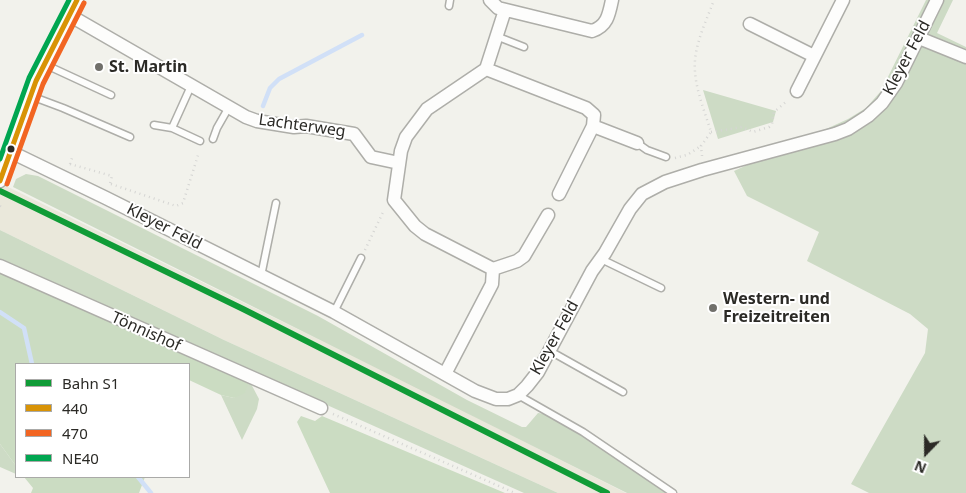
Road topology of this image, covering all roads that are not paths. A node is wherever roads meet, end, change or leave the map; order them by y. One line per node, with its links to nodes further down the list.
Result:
1 (76, 0): 7 (street)
2 (490, 0): 6 (street)
3 (612, 0): 6 (street)
4 (843, 0): 12 (street)
5 (937, 0): 10 (street, Kleyer Feld)
6 (506, 10): 9 (street)
7 (69, 15): 14 (street); 16 (street, Lachterweg)
8 (750, 24): 12 (street)
9 (496, 36): 11 (lane); 15 (street)
10 (919, 38): 13 (street); 36 (street, Kleyer Feld)
11 (524, 47)
12 (814, 56): 17 (street)
13 (966, 57)
14 (44, 64): 18 (street); 19 (lane)
15 (486, 69): 22 (street); 30 (street)
16 (192, 86): 20 (street, Lachterweg); 23 (lane)
17 (797, 91)
18 (31, 96): 24 (lane); 28 (street)
19 (112, 96)
20 (229, 107): 25 (lane); 30 (street, Lachterweg)
21 (154, 125): 23 (lane)
22 (593, 126): 27 (street); 32 (street)
23 (172, 128): 26 (lane)
24 (130, 137)
25 (213, 139)
26 (200, 141)
27 (637, 143): 29 (lane)
28 (10, 152): 31 (street); 39 (street, Kleyer Feld)
29 (666, 157)
30 (399, 163): 38 (street)
31 (0, 181)
32 (559, 194)
33 (276, 203): 39 (lane)
34 (548, 215): 38 (street)
35 (361, 258): 41 (lane)
36 (601, 259): 40 (lane); 42 (street, Kleyer Feld)
37 (0, 266): 46 (street, Tönnishof)
38 (493, 269): 43 (street)
39 (261, 276): 41 (street, Kleyer Feld)
40 (661, 288)
41 (334, 312): 43 (street, Kleyer Feld)
42 (550, 351): 44 (lane); 45 (street, Kleyer Feld)
43 (444, 374): 45 (street, Kleyer Feld)
44 (623, 392)
45 (518, 395): 47 (lane)
46 (321, 408)
47 (673, 493)

